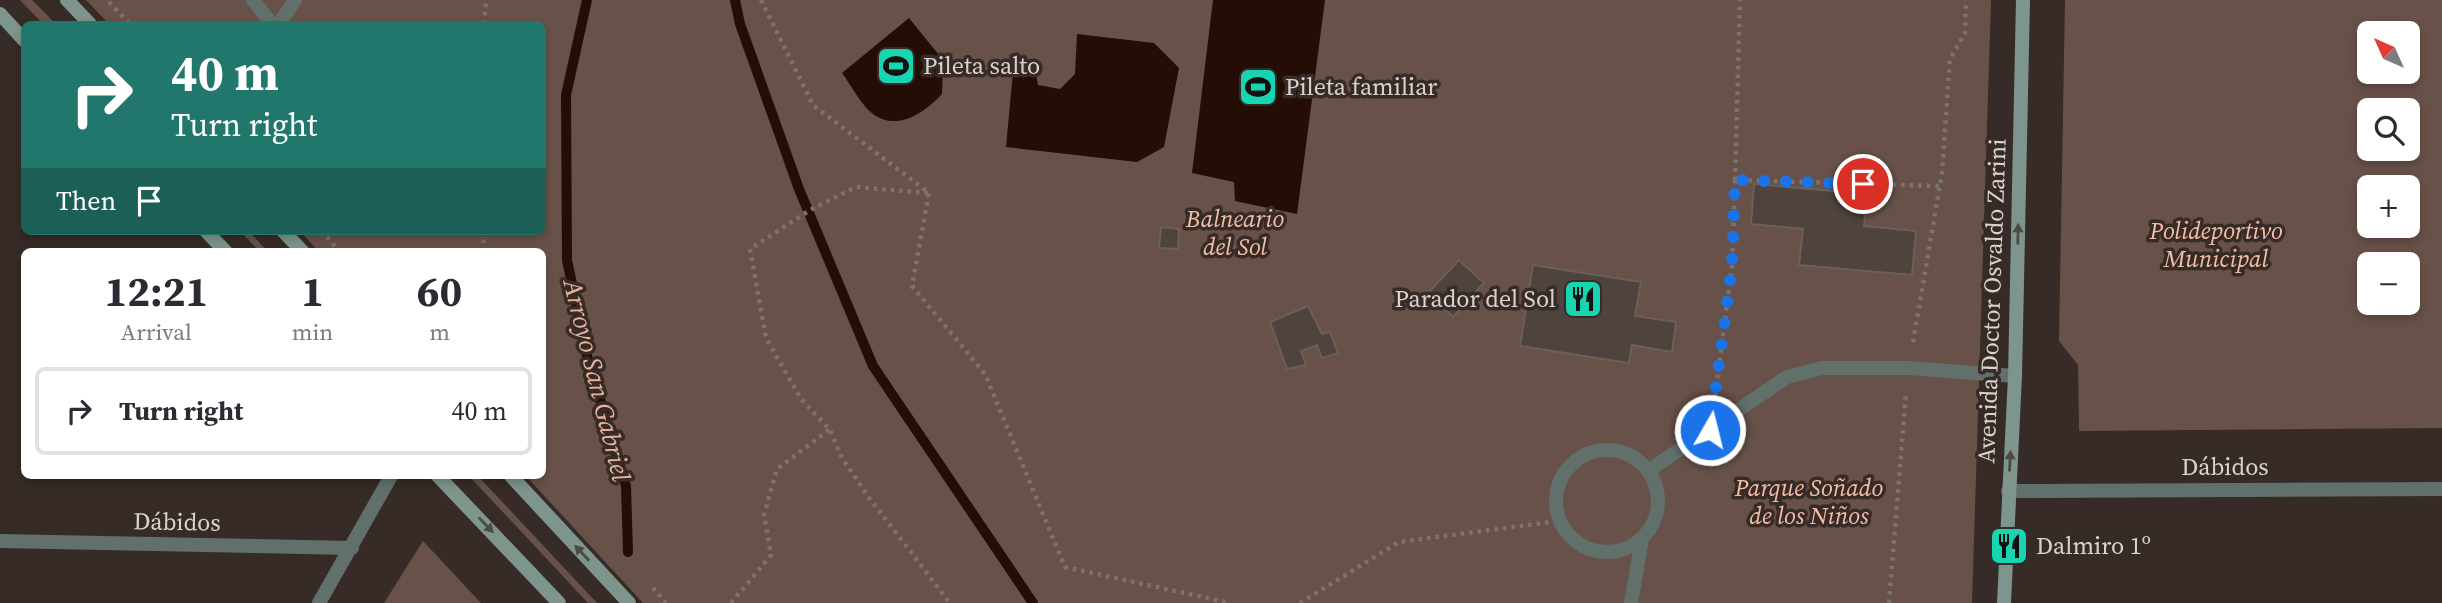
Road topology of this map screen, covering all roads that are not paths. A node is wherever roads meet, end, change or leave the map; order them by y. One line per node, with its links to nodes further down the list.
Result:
1 (67, 0): 6 (main road)
2 (253, 0): 7 (street)
3 (295, 0): 8 (street)
4 (2023, 0): 14 (main road, Avenida Doctor Osvaldo Zarini, one-way to 4)
5 (0, 14): 9 (main road)
6 (87, 21)
7 (270, 21)
8 (281, 21)
9 (21, 37)
10 (210, 235): 12 (main road)
11 (287, 235): 13 (main road)
12 (222, 248)
13 (299, 248)
14 (2015, 376): 15 (street); 20 (main road, Avenida Doctor Osvaldo Zarini, one-way to 14)
15 (1648, 471): 21 (street); 21 (street)
16 (389, 479): 23 (street)
17 (441, 479): 25 (main road, one-way to 25)
18 (514, 479): 26 (main road, one-way to 18)
19 (2442, 489): 20 (street, Dábidos)
20 (2008, 491): 28 (main road, Avenida Doctor Osvaldo Zarini)
21 (1642, 539): 27 (street)
22 (0, 541): 23 (street, Dábidos)
23 (352, 548): 24 (street)
24 (319, 603)
25 (559, 603)
26 (629, 603)
27 (1631, 603)
28 (2004, 603)

